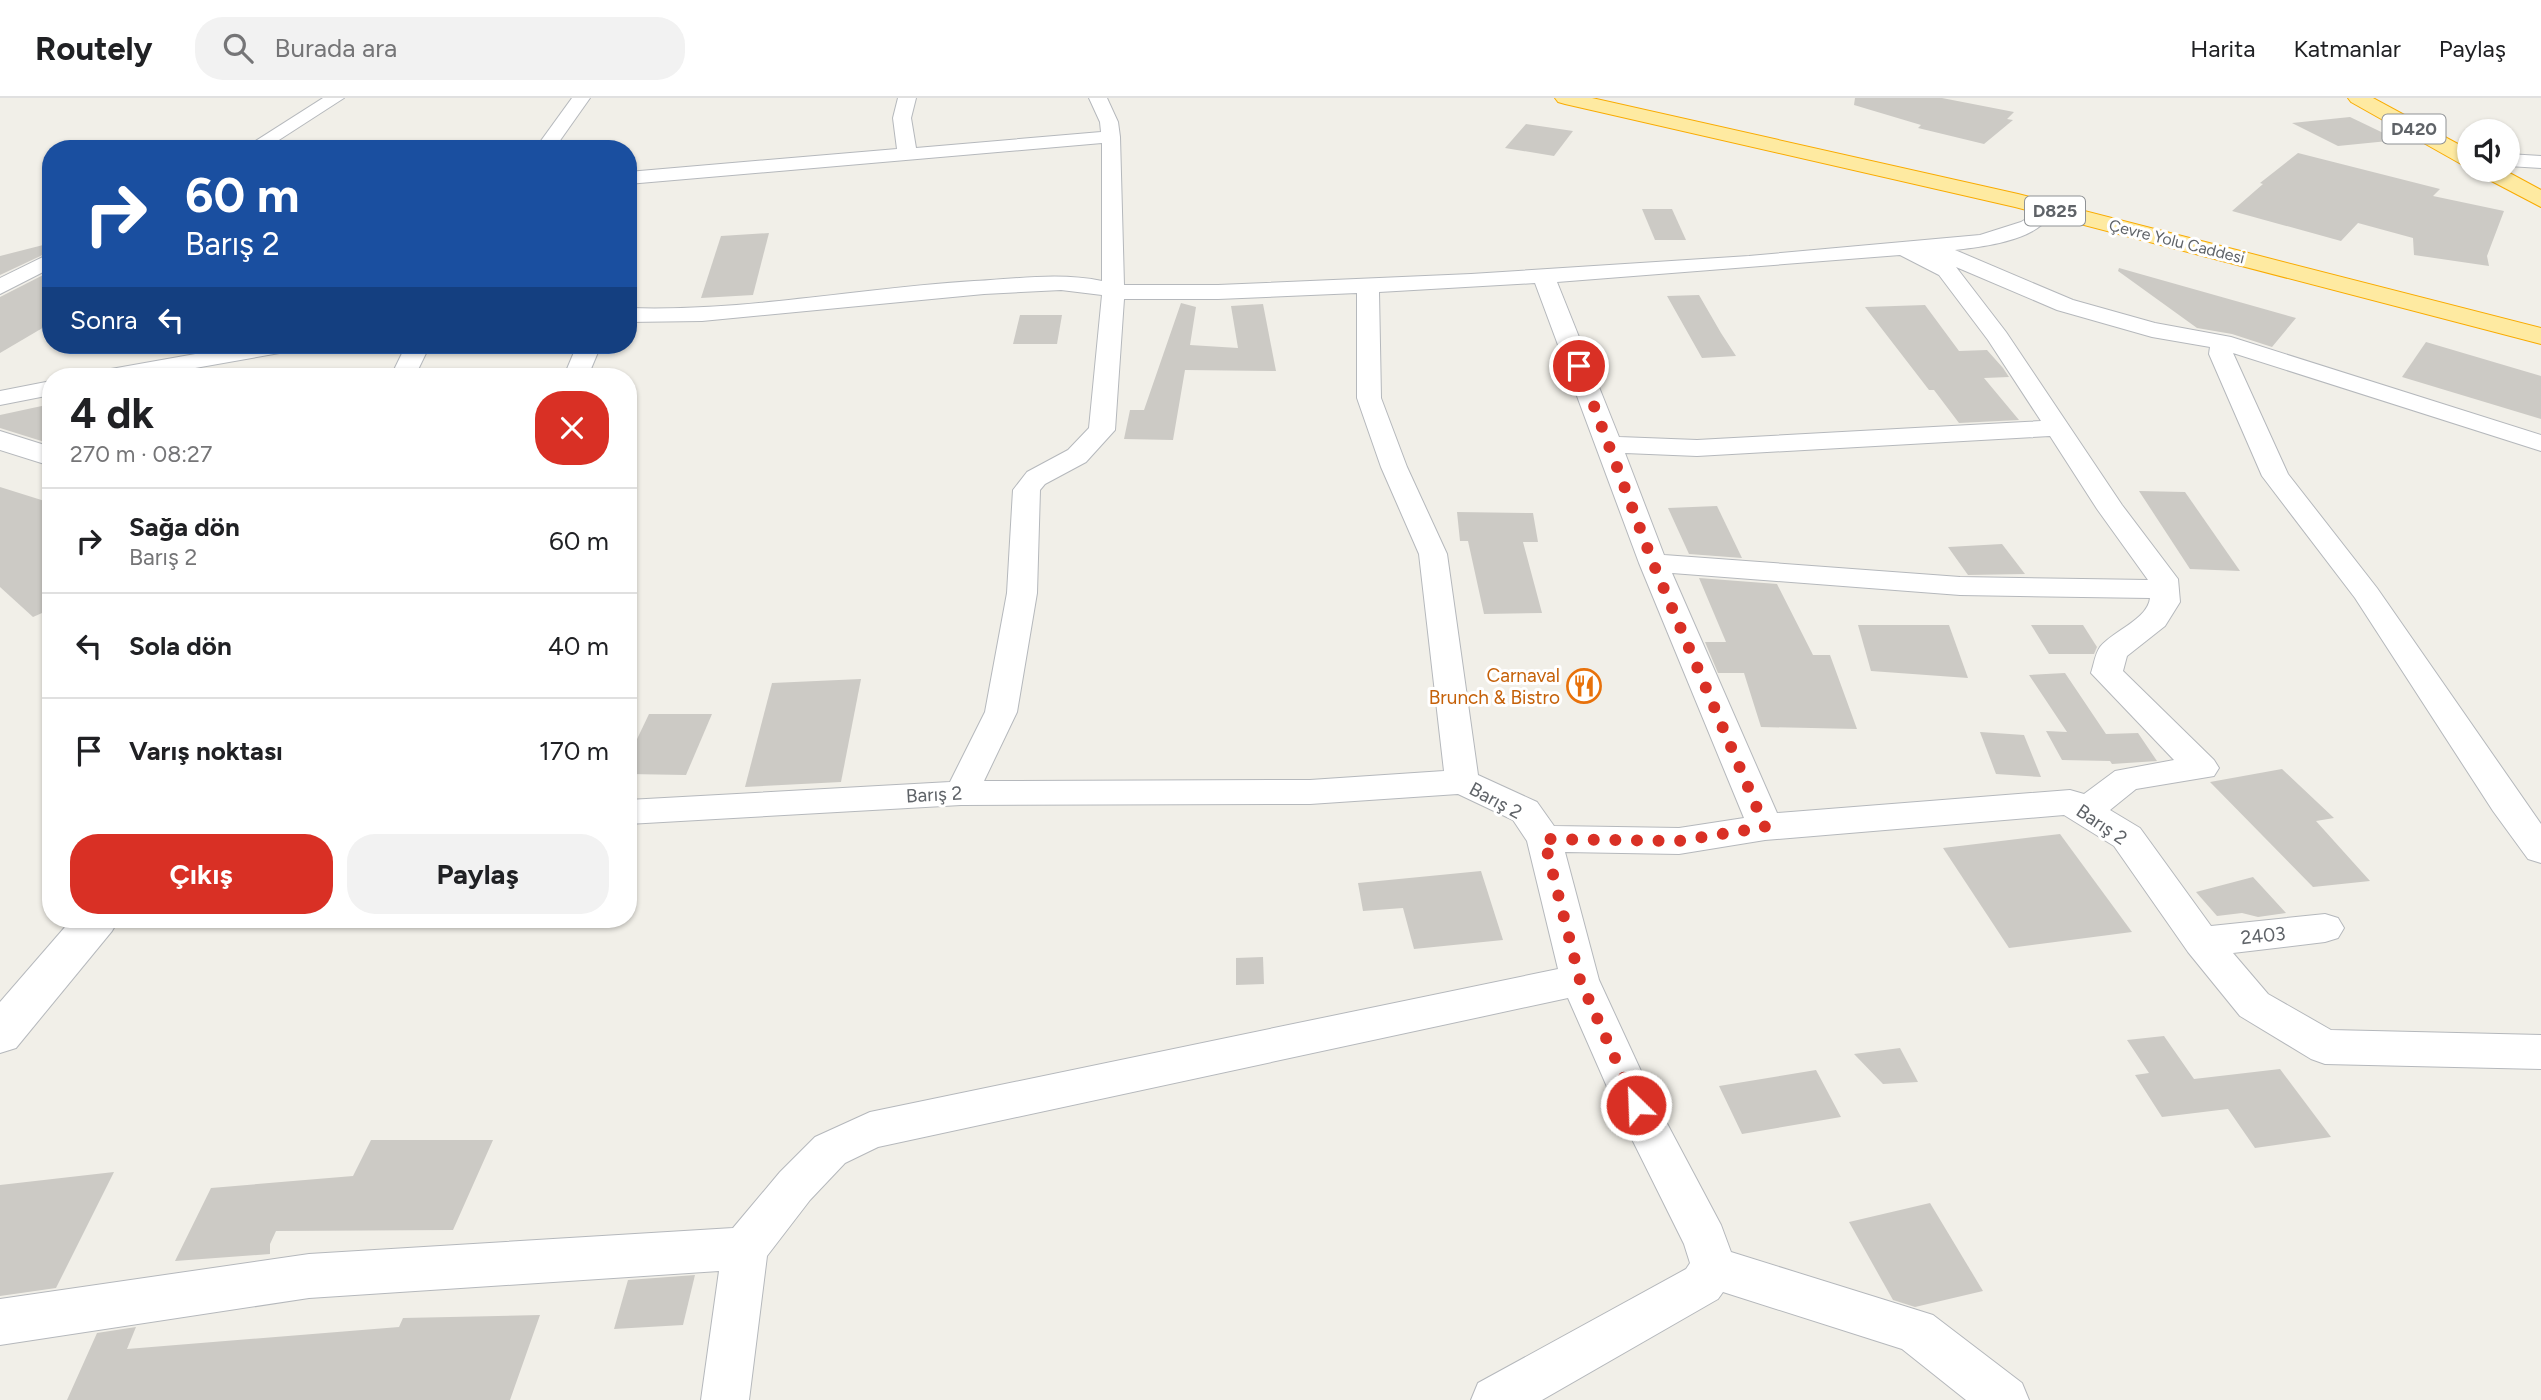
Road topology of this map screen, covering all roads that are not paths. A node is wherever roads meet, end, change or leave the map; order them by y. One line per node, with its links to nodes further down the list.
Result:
1 (335, 98): 11 (street)
2 (581, 98): 12 (street)
3 (907, 98): 15 (street)
4 (1098, 98): 10 (street)
5 (1565, 98): 13 (highway, Çevre Yolu Caddesi / D825)
6 (1629, 98): 13 (highway, Çevre Yolu Caddesi / D825)
7 (2358, 98): 14 (highway, D420)
8 (2393, 98): 9 (highway, D420)
9 (2457, 133)
10 (1111, 137): 15 (street); 31 (street)
11 (266, 140)
12 (551, 140)
13 (1800, 143): 19 (highway); 24 (highway); 33 (highway, Çevre Yolu Caddesi / D825); 34 (highway, Çevre Yolu Caddesi / D825)
14 (2457, 152)
15 (907, 153): 20 (street)
16 (2520, 161): 17 (street)
17 (2541, 162)
18 (2520, 167): 21 (highway)
19 (2004, 174)
20 (637, 177)
21 (2541, 178)
22 (2509, 182): 23 (highway)
23 (2541, 200)
24 (2038, 218): 25 (street); 36 (highway)
25 (1934, 246): 26 (street); 35 (street)
26 (1903, 248): 28 (street); 41 (street)
27 (42, 265): 30 (street)
28 (1543, 275): 29 (street); 44 (street)
29 (1368, 285): 31 (street); 48 (street)
30 (0, 287)
31 (1112, 292): 32 (street); 49 (street)
32 (637, 316)
33 (2541, 322)
34 (2541, 336)
35 (2223, 342): 43 (street); 54 (street)
36 (2541, 352)
37 (234, 354): 38 (street)
38 (156, 368)
39 (42, 390): 40 (street)
40 (0, 398)
41 (2060, 428): 44 (street); 47 (street)
42 (0, 440): 45 (street)
43 (2541, 443)
44 (1609, 444): 46 (street)
45 (42, 454)
46 (1653, 563): 47 (street); 52 (street)
47 (2164, 589): 51 (street)
48 (1462, 782): 49 (street, Barış 2); 53 (street, Barış 2)
49 (961, 793): 50 (street, Barış 2)
50 (637, 811)
51 (2085, 811): 52 (street, Barış 2); 57 (street, Barış 2)
52 (1765, 827): 53 (street, Barış 2)
53 (1544, 839): 58 (street)
54 (2541, 850)
55 (89, 928): 59 (street)
56 (2325, 928): 57 (street, 2403)
57 (2200, 942): 60 (street, Barış 2)
58 (1580, 980): 61 (street); 62 (street)
59 (0, 1034)
60 (2541, 1052)
61 (745, 1248): 63 (street); 64 (street)
62 (1714, 1268): 65 (street); 66 (street)
63 (0, 1322)
64 (725, 1400)
65 (1495, 1400)
66 (2005, 1400)

